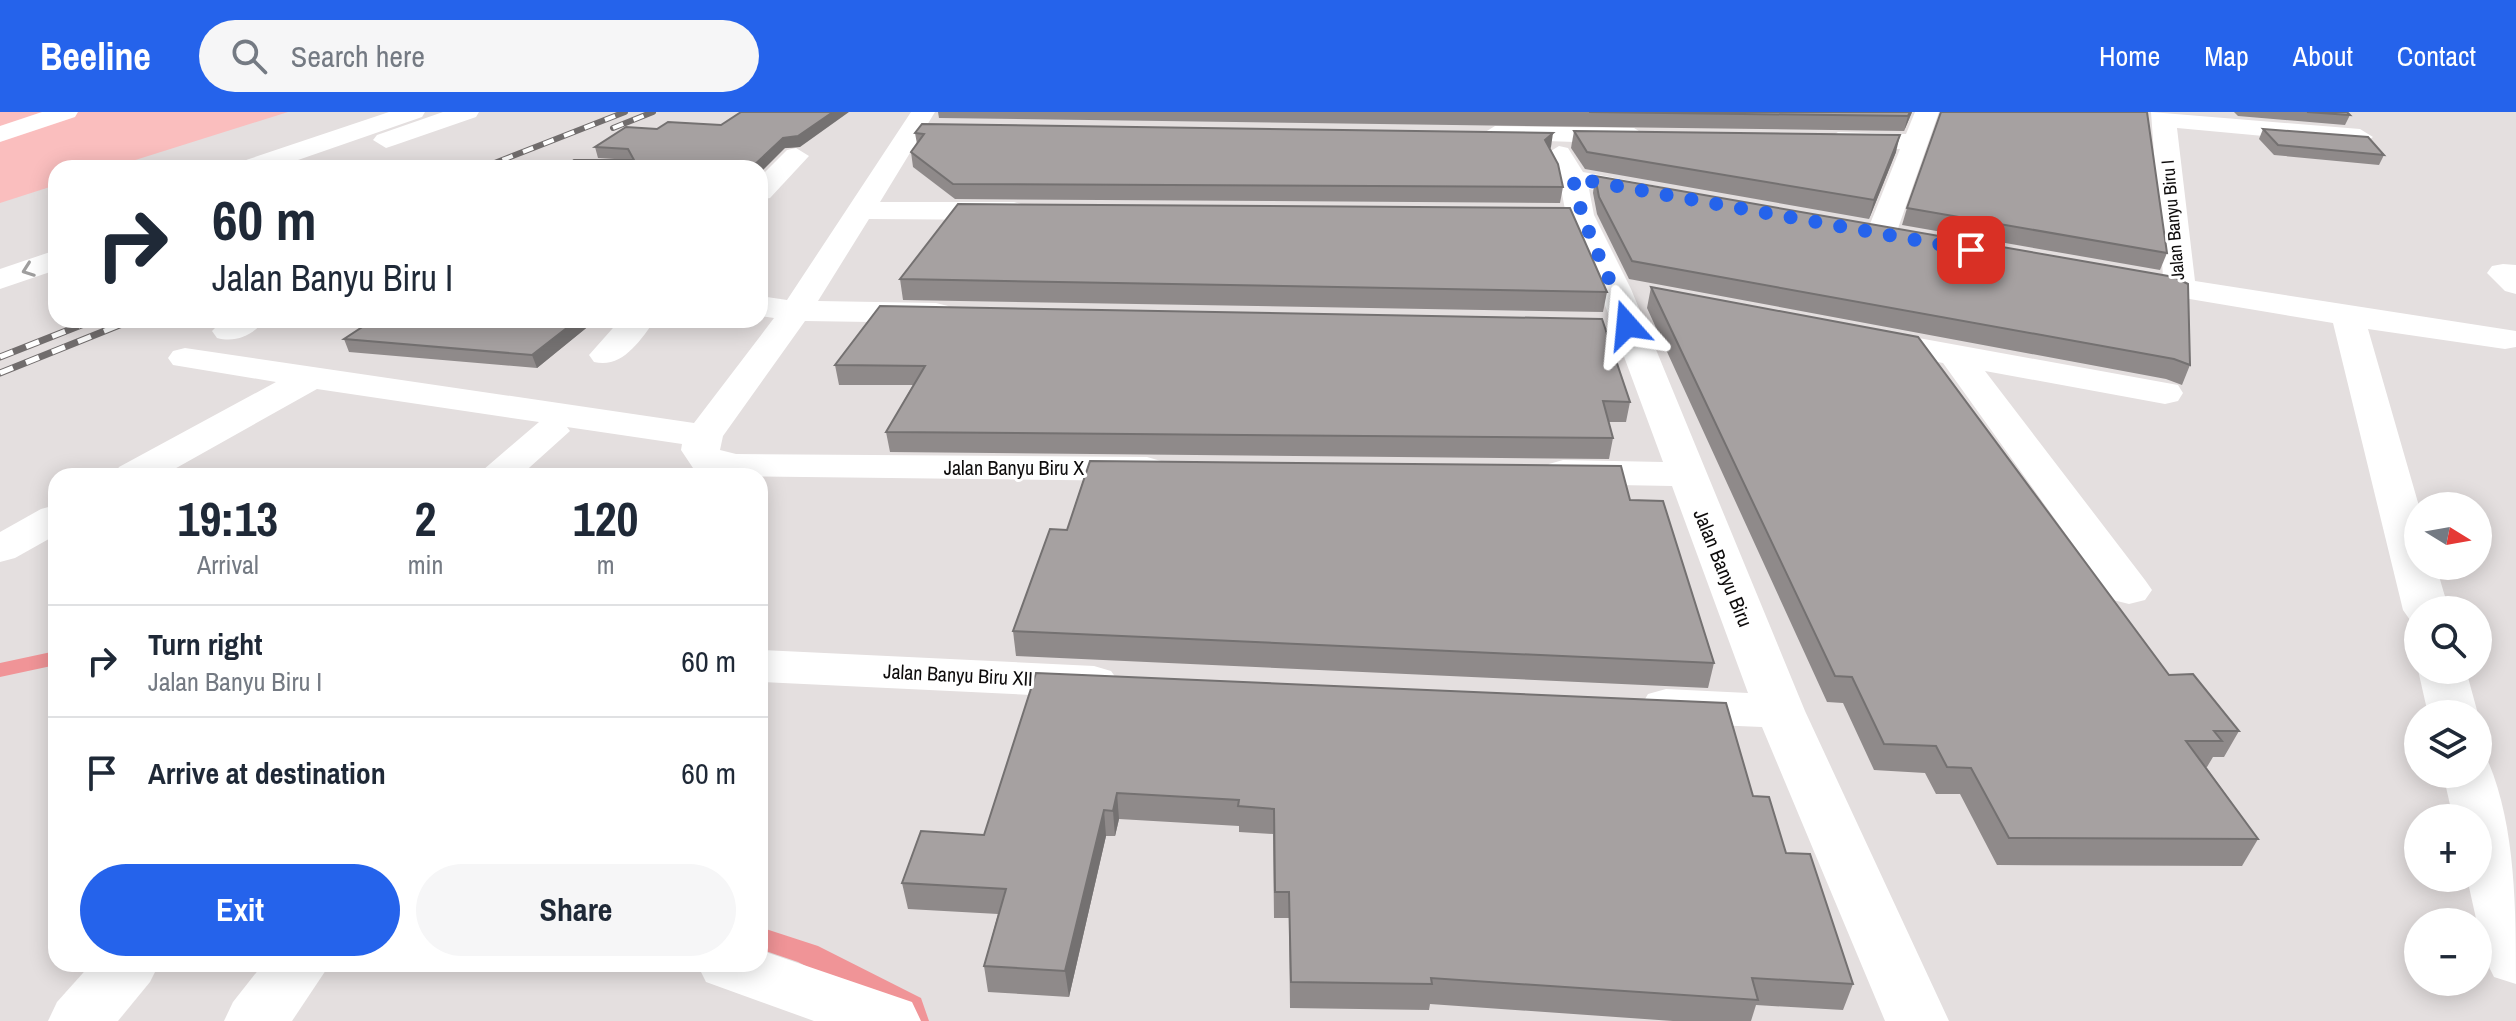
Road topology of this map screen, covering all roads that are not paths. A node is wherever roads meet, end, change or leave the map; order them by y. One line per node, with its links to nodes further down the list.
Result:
1 (66, 112): 8 (main road)
2 (413, 112): 15 (main road)
3 (467, 112): 16 (main road)
4 (1927, 112): 13 (main road)
5 (2163, 116): 11 (main road); 30 (main road, Jalan Banyu Biru I)
6 (926, 122): 20 (main road)
7 (1543, 123): 9 (main road); 10 (main road); 17 (main road, Jalan Banyu Biru)
8 (0, 134)
9 (1468, 134)
10 (1655, 137)
11 (2360, 137)
12 (1808, 140): 13 (main road)
13 (1916, 142): 23 (main road)
14 (796, 156): 18 (main road)
15 (272, 160)
16 (330, 160)
17 (1573, 178): 19 (main road); 49 (main road, Jalan Banyu Biru)
18 (768, 180)
19 (1681, 198)
20 (859, 210): 21 (main road); 32 (main road)
21 (1047, 212)
22 (1850, 228): 23 (main road)
23 (1881, 234): 25 (main road)
24 (48, 237): 26 (main road)
25 (1911, 239)
26 (0, 253)
27 (48, 262): 29 (main road, one-way to 29)
28 (2105, 275): 30 (main road, Jalan Banyu Biru I)
29 (0, 280)
30 (2180, 289): 34 (main road)
31 (768, 307): 32 (main road)
32 (796, 311): 33 (main road); 44 (main road)
33 (972, 314)
34 (2348, 316): 37 (main road); 53 (main road)
35 (631, 328): 38 (main road)
36 (1832, 331): 39 (main road)
37 (2505, 339)
38 (606, 355)
39 (1956, 356): 42 (main road); 52 (main road)
40 (185, 358): 41 (main road)
41 (312, 377): 44 (main road); 45 (main road)
42 (2165, 393)
43 (551, 431): 46 (main road)
44 (704, 436): 47 (main road, Jalan Banyu Biru X)
45 (147, 468)
46 (506, 468)
47 (1178, 469)
48 (1526, 472): 49 (main road)
49 (1685, 474): 57 (main road, Jalan Banyu Biru)
50 (48, 522): 51 (main road)
51 (0, 549)
52 (2129, 590)
53 (2422, 596)
54 (768, 666): 55 (main road, Jalan Banyu Biru XII)
55 (1143, 684)
56 (1620, 704): 57 (main road)
57 (1780, 711): 66 (main road, Jalan Banyu Biru)
58 (2473, 788): 59 (main road)
59 (2516, 959)
60 (121, 972): 63 (main road)
61 (293, 972): 64 (main road)
62 (751, 972): 65 (main road)
63 (80, 1021)
64 (256, 1021)
65 (889, 1021)
66 (1917, 1021)

